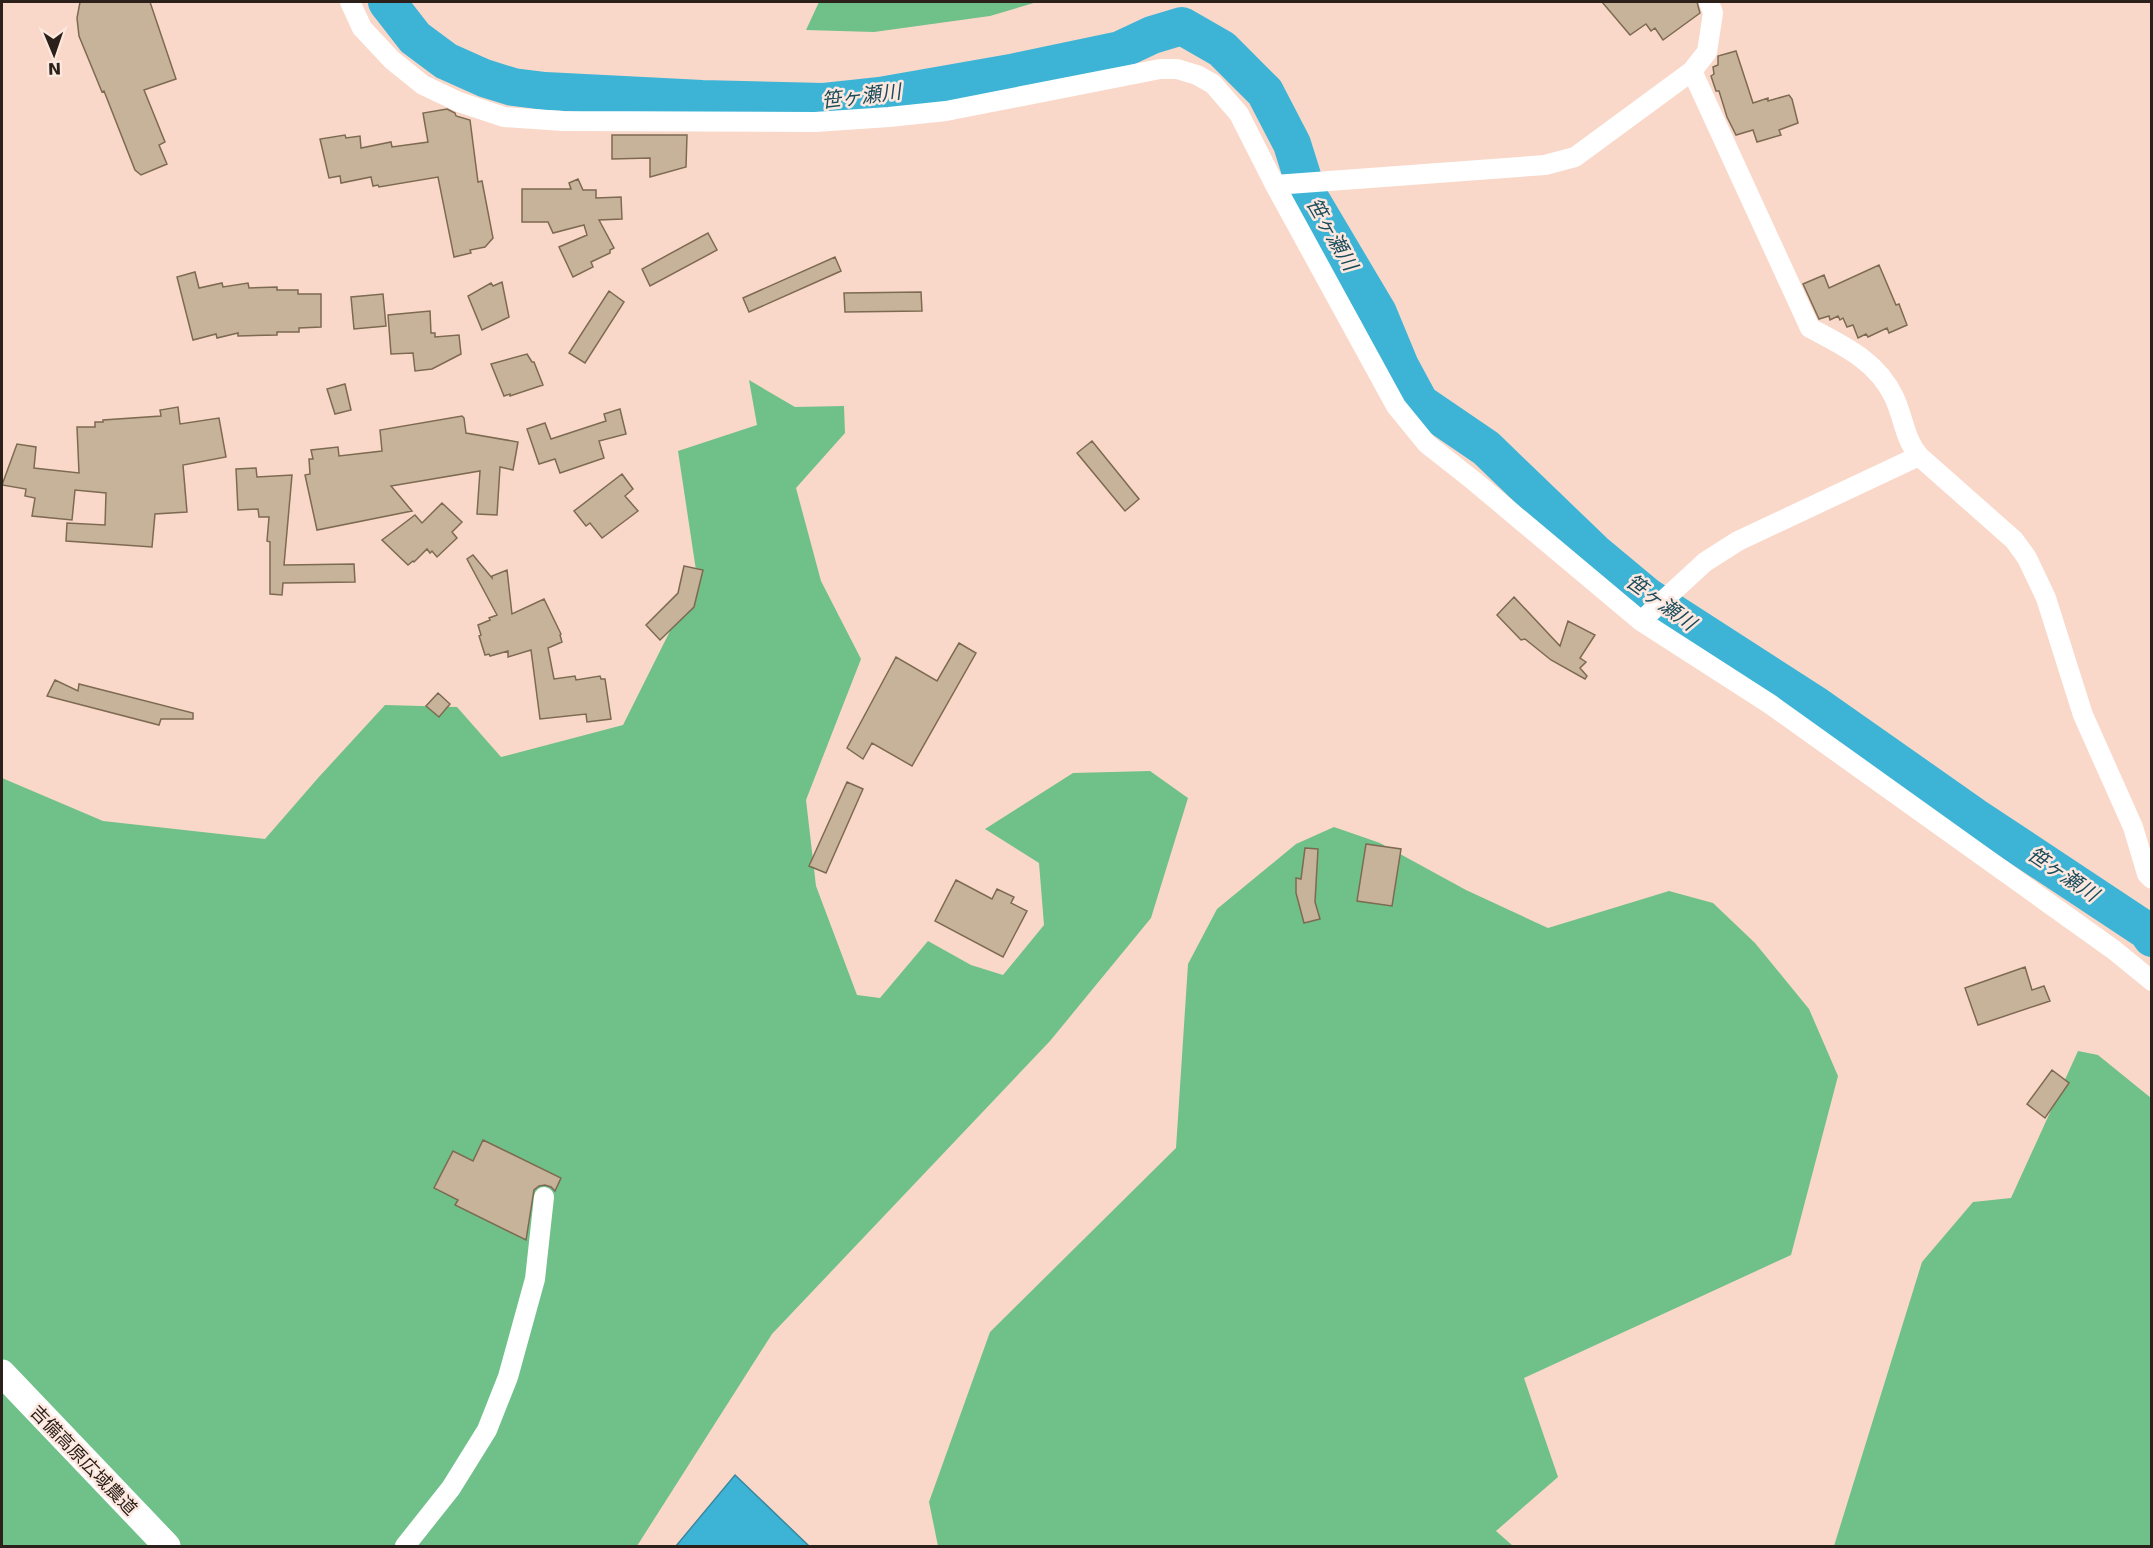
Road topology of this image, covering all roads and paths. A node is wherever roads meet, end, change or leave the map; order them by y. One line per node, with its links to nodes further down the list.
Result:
1 (350, 2): 4 (street)
2 (1709, 2): 3 (street)
3 (1692, 71): 4 (street); 5 (street)
4 (1283, 184): 6 (street)
5 (1919, 456): 6 (street); 7 (street)
6 (1645, 616): 8 (street)
7 (2151, 879)
8 (2151, 981)
9 (544, 1197): 12 (street)
10 (2, 1373): 11 (street, 吉備高原広域農道)
11 (167, 1546)
12 (405, 1546)

